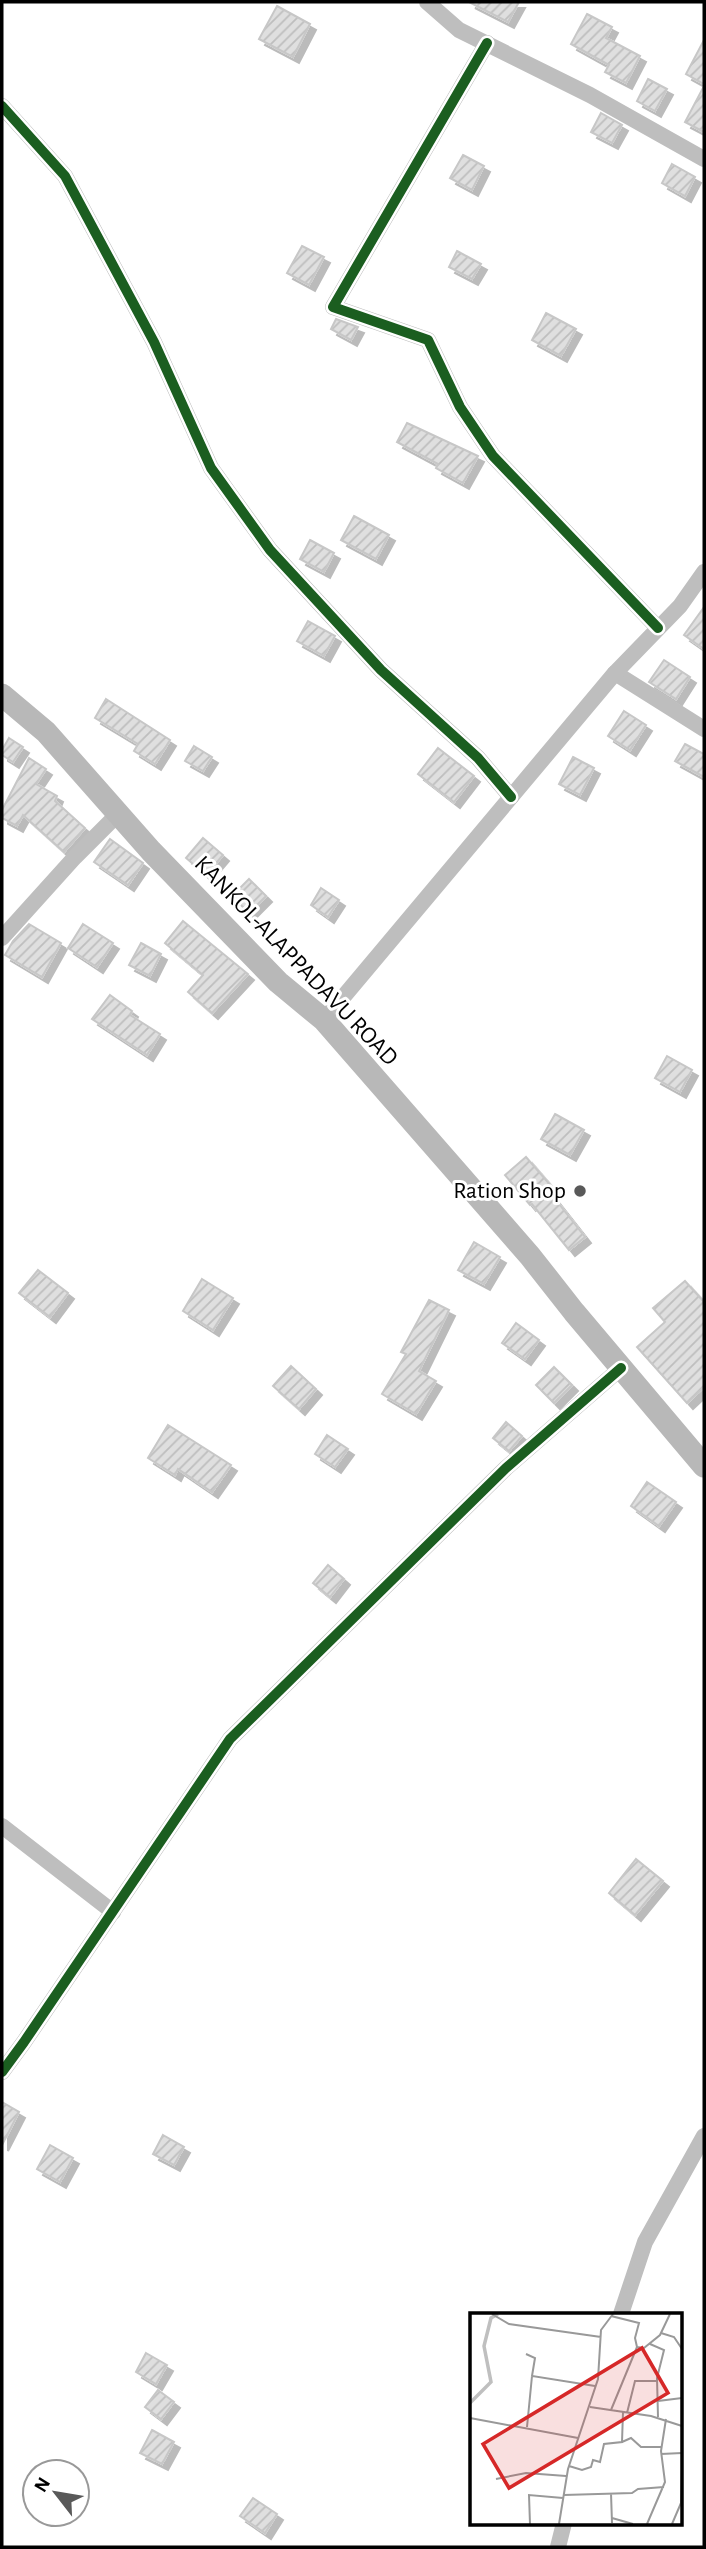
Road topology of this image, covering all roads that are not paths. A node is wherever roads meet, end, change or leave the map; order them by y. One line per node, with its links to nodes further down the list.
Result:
1 (427, 2): 2 (street)
2 (487, 43): 4 (street); 6 (street)
3 (2, 106): 10 (street)
4 (704, 159)
5 (704, 572): 6 (street)
6 (658, 628): 7 (street)
7 (615, 673): 9 (street); 10 (street)
8 (2, 695): 11 (main road, KANKOL-ALAPPADAVU ROAD)
9 (704, 729)
10 (511, 797): 13 (street)
11 (118, 814): 12 (street); 13 (main road, KANKOL-ALAPPADAVU ROAD)
12 (2, 938)
13 (324, 1020): 14 (main road, KANKOL-ALAPPADAVU ROAD)
14 (621, 1368): 15 (main road, KANKOL-ALAPPADAVU ROAD); 17 (street)
15 (704, 1465)
16 (2, 1826): 17 (street)
17 (113, 1912): 18 (street)
18 (2, 2072)
19 (704, 2136): 20 (street)
20 (622, 2313)
21 (564, 2524): 22 (street)
22 (558, 2547)

